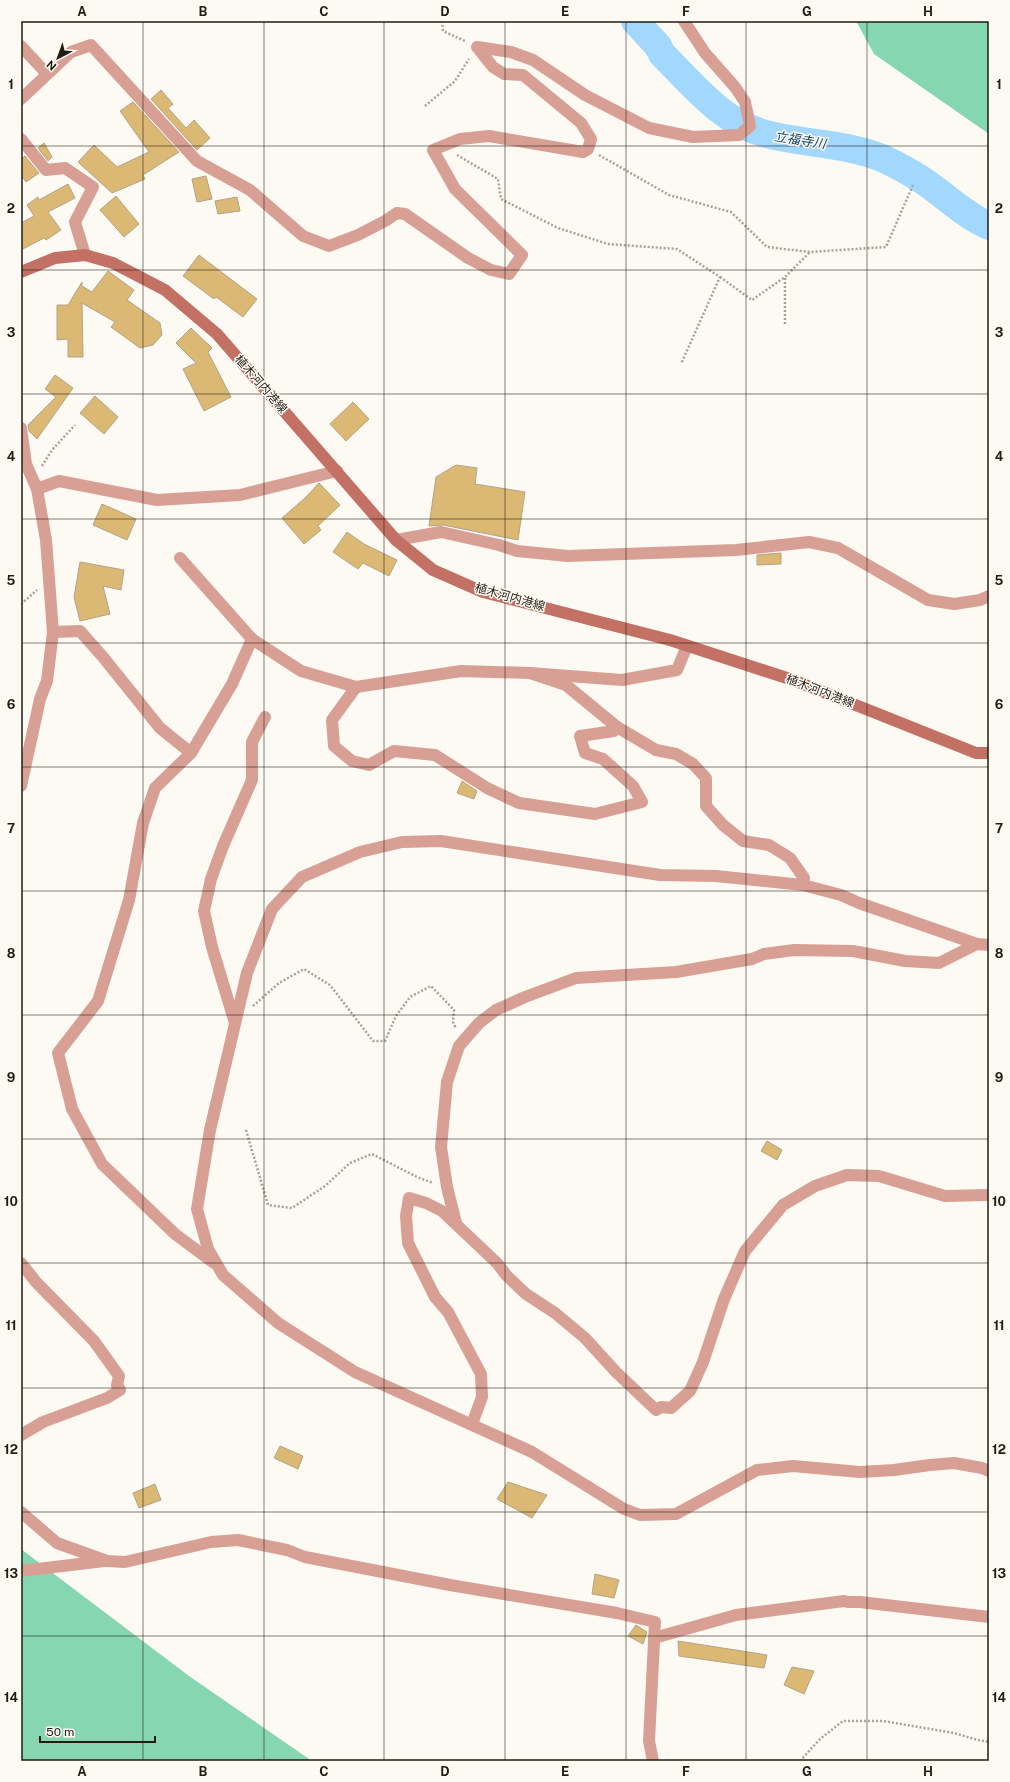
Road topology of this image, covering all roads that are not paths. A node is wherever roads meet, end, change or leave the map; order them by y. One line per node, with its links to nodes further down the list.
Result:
1 (684, 21): 3 (street)
2 (21, 46): 3 (street)
3 (46, 74): 4 (street)
4 (21, 99)
5 (21, 139): 6 (street)
6 (86, 255): 7 (main road, 植木河内港線); 9 (main road, 植木河内港線)
7 (21, 272)
8 (21, 428): 10 (street)
9 (337, 471): 10 (street); 11 (main road, 植木河内港線)
10 (36, 489): 14 (street)
11 (396, 540): 13 (street); 16 (main road, 植木河内港線)
12 (180, 558): 15 (street)
13 (989, 596)
14 (53, 632): 21 (street); 23 (street)
15 (252, 638): 18 (street); 21 (street)
16 (687, 646): 17 (street); 22 (main road, 植木河内港線)
17 (530, 673): 18 (street); 20 (street)
18 (356, 687): 20 (street)
19 (265, 717): 26 (street)
20 (617, 727): 24 (street)
21 (191, 753): 30 (street)
22 (989, 753)
23 (21, 786)
24 (803, 885): 25 (street); 26 (street)
25 (983, 945): 28 (street)
26 (235, 1024): 30 (street)
27 (989, 1195): 28 (street)
28 (456, 1223): 31 (street)
29 (21, 1263): 32 (street)
30 (219, 1267): 31 (street)
31 (472, 1424): 33 (street)
32 (21, 1435)
33 (989, 1471)
34 (21, 1512): 35 (street)
35 (107, 1561): 36 (street); 38 (street)
36 (21, 1571)
37 (989, 1617): 38 (street)
38 (654, 1638): 39 (street)
39 (653, 1761)

